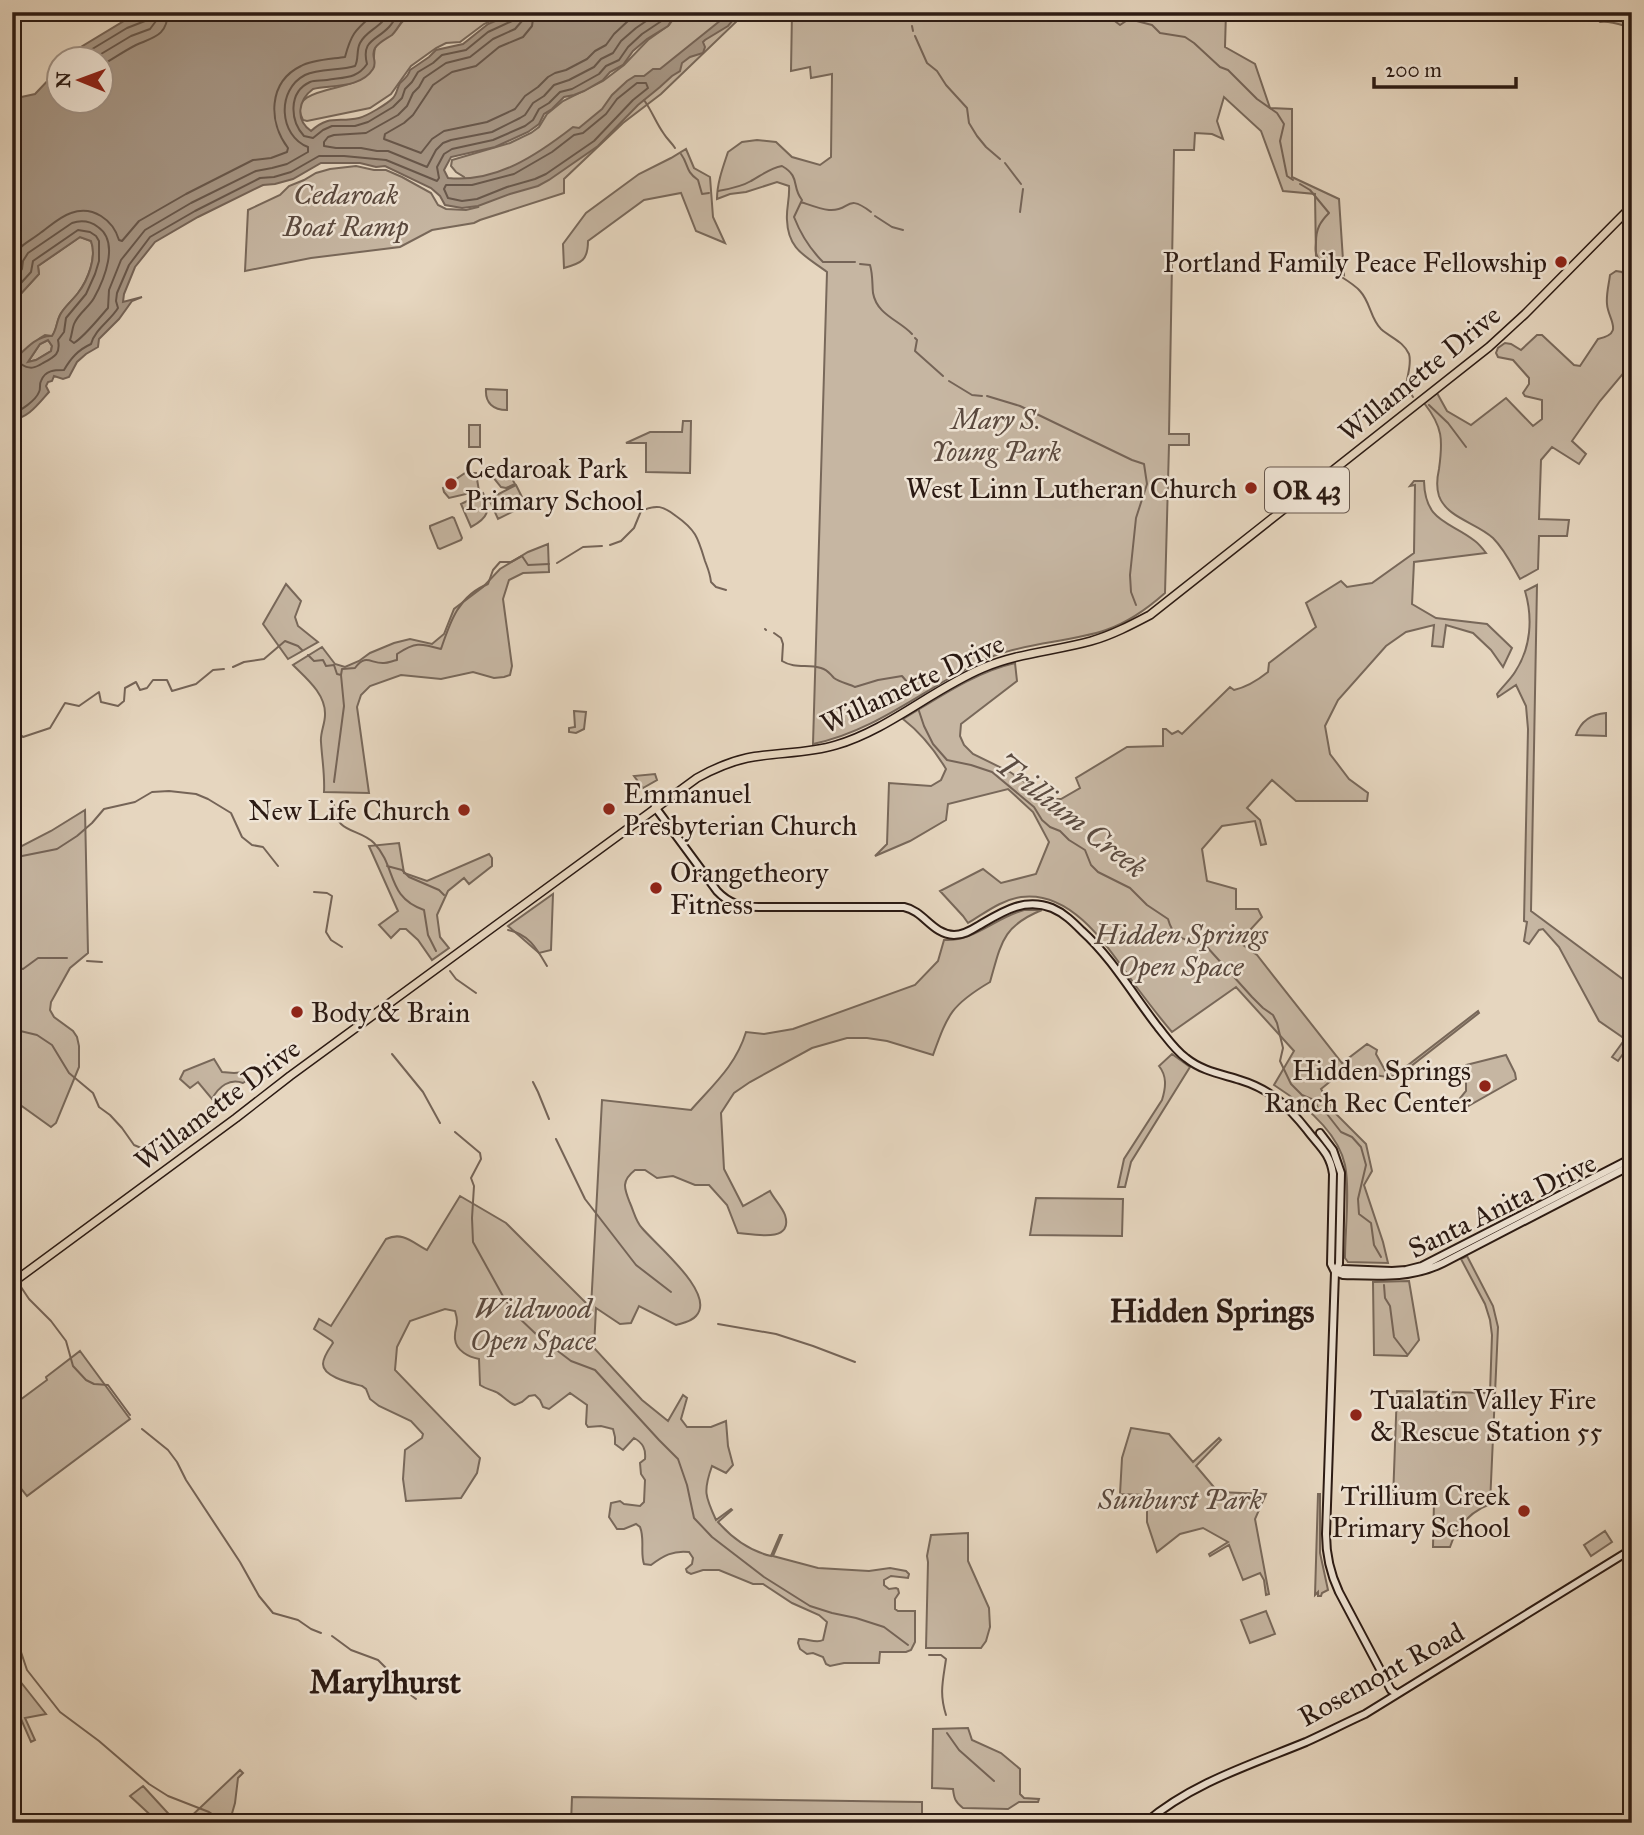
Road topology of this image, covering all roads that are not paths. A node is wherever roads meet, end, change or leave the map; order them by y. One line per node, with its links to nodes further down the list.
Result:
1 (1632, 206): 2 (main road, Willamette Drive / OR 43)
2 (655, 807): 6 (main road); 7 (main road, Willamette Drive / OR 43)
3 (1320, 1133): 6 (main road)
4 (1632, 1158): 6 (main road, Santa Anita Drive)
5 (1632, 1165): 6 (main road, Santa Anita Drive)
6 (1335, 1272): 9 (main road)
7 (12, 1283)
8 (1632, 1549): 9 (main road, Rosemont Road)
9 (1397, 1694): 10 (main road, Rosemont Road)
10 (1145, 1823)

